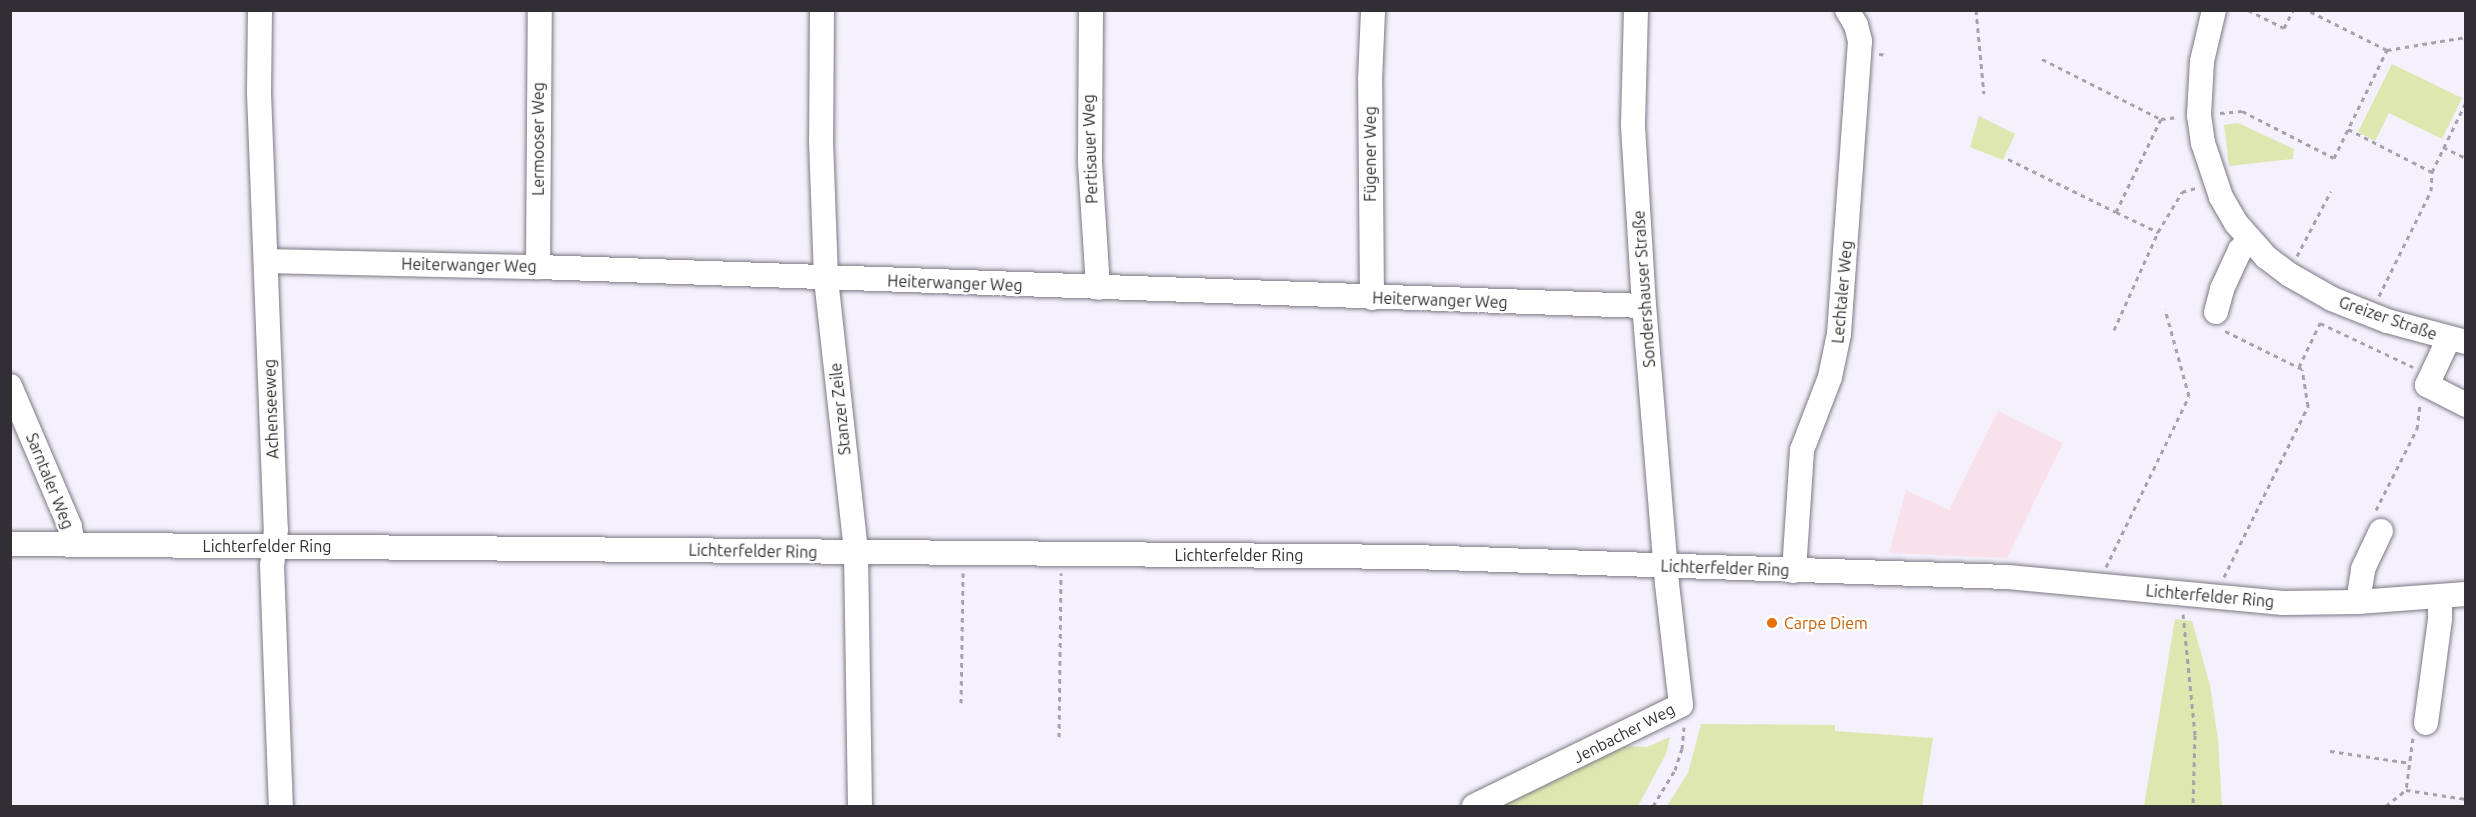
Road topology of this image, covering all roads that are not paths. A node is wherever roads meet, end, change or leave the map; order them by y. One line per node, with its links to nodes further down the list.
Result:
1 (260, 10): 10 (street, Achenseeweg)
2 (540, 10): 11 (street, Lermooser Weg)
3 (822, 10): 12 (street, Stanzer Zeile)
4 (1091, 10): 13 (street, Pertisauer Weg)
5 (1373, 10): 14 (street, Fügener Weg)
6 (1635, 10): 15 (street, Sondershauser Straße)
7 (1847, 10): 26 (street, Lechtaler Weg)
8 (2214, 10): 9 (street, Greizer Straße)
9 (2250, 240): 16 (street); 17 (street, Greizer Straße)
10 (266, 261): 11 (street, Heiterwanger Weg); 23 (street, Achenseeweg)
11 (538, 267): 12 (street, Heiterwanger Weg)
12 (826, 279): 13 (street, Heiterwanger Weg); 24 (street, Stanzer Zeile)
13 (1098, 288): 14 (street, Heiterwanger Weg)
14 (1372, 298): 15 (street, Heiterwanger Weg)
15 (1644, 306): 25 (street, Sondershauser Straße)
16 (2218, 320)
17 (2457, 340): 19 (street)
18 (10, 386): 22 (street, Sarntaler Weg)
19 (2466, 405)
20 (2378, 522): 29 (street)
21 (10, 544): 22 (street, Lichterfelder Ring)
22 (73, 544): 23 (street, Lichterfelder Ring)
23 (274, 546): 24 (street, Lichterfelder Ring); 31 (street, Achenseeweg)
24 (856, 552): 25 (street, Lichterfelder Ring); 32 (street, Stanzer Zeile)
25 (1666, 566): 26 (street, Lichterfelder Ring); 33 (street, Jenbacher Weg)
26 (1794, 571): 29 (street, Lichterfelder Ring)
27 (2466, 594): 28 (street, Lichterfelder Ring)
28 (2440, 596): 29 (street, Lichterfelder Ring); 30 (street)
29 (2358, 602)
30 (2420, 728)
31 (281, 807)
32 (860, 807)
33 (1474, 807)

